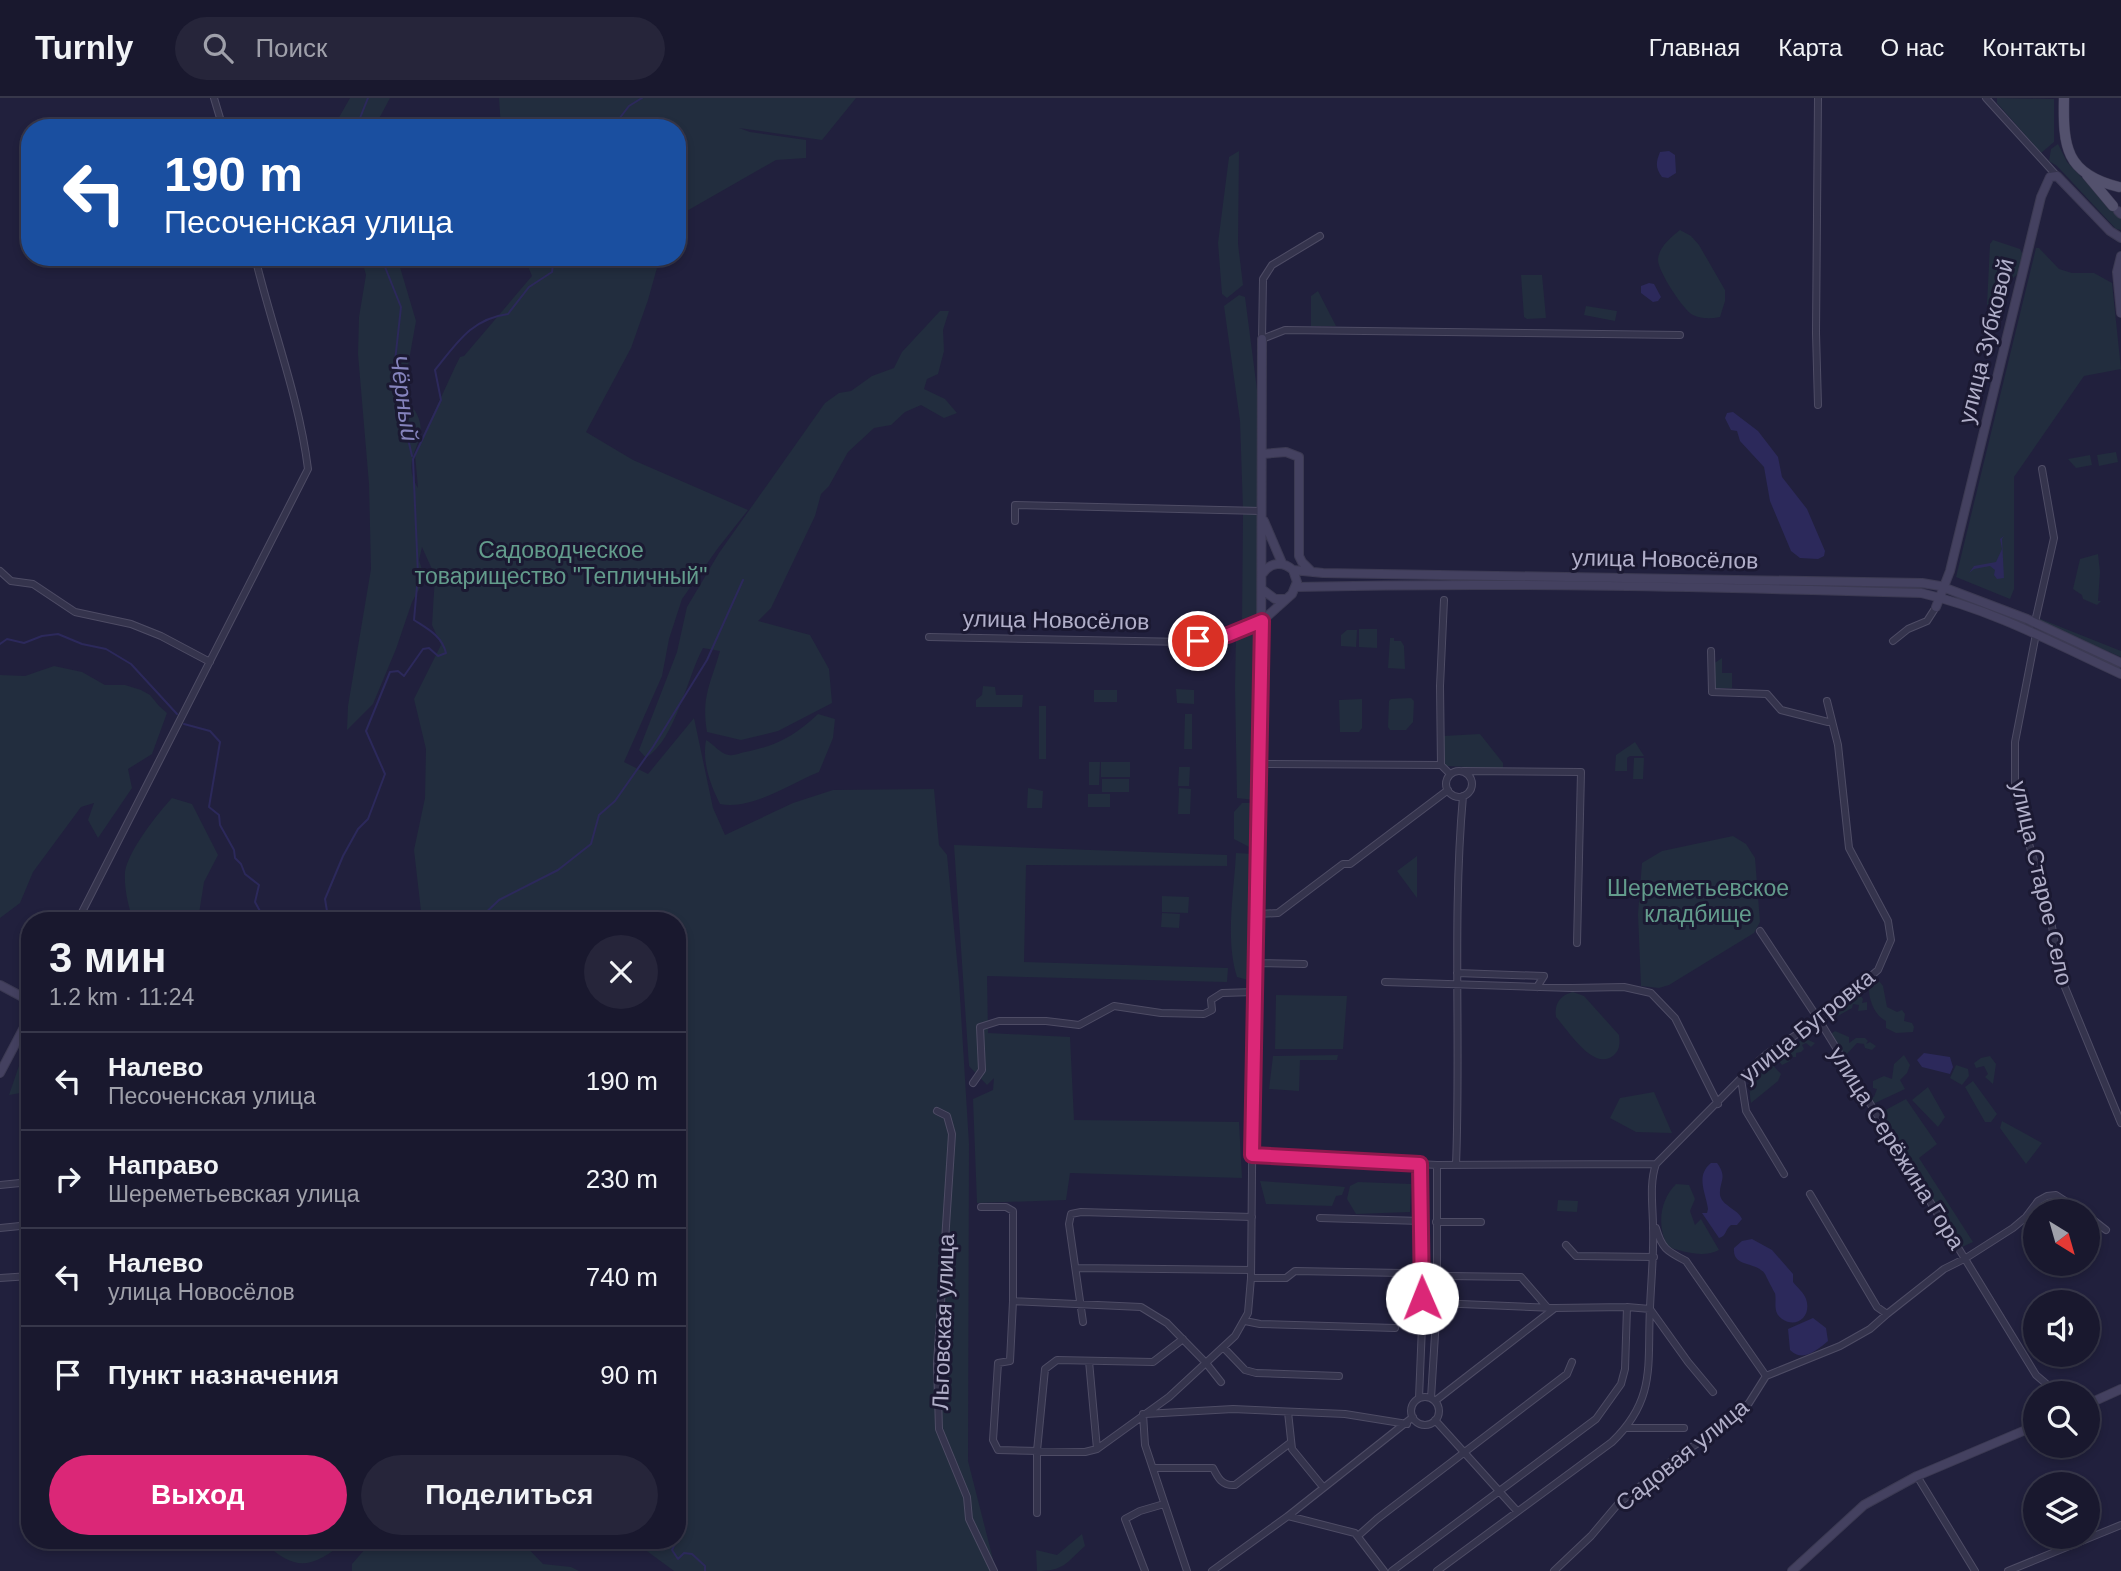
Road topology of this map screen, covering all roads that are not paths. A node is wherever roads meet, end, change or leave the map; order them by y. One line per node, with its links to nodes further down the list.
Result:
1 (214, 98): 5 (street)
2 (1818, 98): 17 (street)
3 (1986, 98): 7 (street)
4 (2064, 98): 6 (main road)
5 (220, 119)
6 (2084, 171): 8 (main road); 9 (main road)
7 (2057, 176): 11 (street); 29 (street, улица Зубковой)
8 (2120, 187): 9 (main road)
9 (2118, 211)
10 (1320, 236): 16 (street)
11 (2121, 238)
12 (2121, 256): 14 (street)
13 (258, 266): 41 (street)
14 (2121, 313)
15 (1679, 335): 16 (street)
16 (1262, 340): 18 (street)
17 (1818, 405)
18 (1262, 454): 20 (street); 22 (street)
19 (2042, 469): 36 (street)
20 (1262, 511): 21 (street); 23 (street); 27 (street)
21 (1015, 521)
22 (1299, 556): 24 (street); 26 (street)
23 (1282, 563): 24 (street); 27 (street)
24 (1293, 569): 26 (street, улица Новосёлов); 28 (street)
25 (0, 571): 41 (street)
26 (1312, 572): 29 (street, улица Новосёлов)
27 (1263, 573): 30 (street)
28 (1296, 587): 31 (street, улица Новосёлов); 32 (street)
29 (1944, 587): 31 (street, улица Зубковой); 36 (street, улица Новосёлов)
30 (1263, 590): 32 (street); 35 (street)
31 (1940, 598): 34 (street, улица Зубковой); 37 (street, улица Новосёлов)
32 (1285, 599): 35 (street)
33 (1444, 600): 48 (street)
34 (1936, 607): 39 (street)
35 (1262, 621): 38 (street, улица Новосёлов); 45 (street)
36 (2035, 622): 42 (street, улица Новосёлов)
37 (2036, 634): 43 (street, улица Новосёлов); 73 (street, улица Старое Село)
38 (929, 637)
39 (1893, 641)
40 (1711, 651): 46 (street)
41 (210, 662): 53 (street)
42 (2121, 663)
43 (2121, 674)
44 (1827, 701): 66 (street, улица Бугровка)
45 (1261, 704): 47 (street)
46 (1828, 722)
47 (1260, 764): 48 (street); 54 (street)
48 (1441, 765): 50 (street)
49 (1462, 771): 50 (street); 52 (street); 56 (street)
50 (1450, 774): 51 (street)
51 (1448, 790): 52 (street); 54 (street)
52 (1463, 796): 59 (street)
53 (82, 912)
54 (1257, 914): 57 (street)
55 (1760, 931): 66 (street, улица Серёжина Гора)
56 (1577, 943)
57 (1254, 963): 58 (street); 64 (street)
58 (1304, 964)
59 (1457, 973): 61 (street); 63 (street)
60 (1385, 982): 61 (street)
61 (1457, 983): 63 (street); 78 (street)
62 (0, 985): 65 (street)
63 (1537, 987): 71 (street)
64 (1255, 992): 70 (street); 74 (street)
65 (21, 996)
66 (1819, 1020): 69 (street, улица Бугровка); 99 (street, улица Серёжина Гора)
67 (21, 1033): 68 (street)
68 (0, 1073)
69 (1741, 1079): 71 (street, улица Бугровка); 79 (street)
70 (973, 1083)
71 (1718, 1104): 76 (street, улица Бугровка)
72 (937, 1111): 152 (street, Льговская улица)
73 (2121, 1124)
74 (1252, 1155): 75 (street); 86 (street)
75 (1420, 1164): 77 (street); 89 (street)
76 (1656, 1164): 78 (street); 92 (street)
77 (1437, 1165): 78 (street); 90 (street)
78 (1456, 1165)
79 (1784, 1174)
80 (21, 1183): 81 (street)
81 (0, 1185)
82 (1810, 1194): 112 (street)
83 (2040, 1199): 84 (street, улица Серёжина Гора)
84 (2062, 1199)
85 (981, 1206): 106 (street)
86 (1252, 1217): 100 (street); 102 (street)
87 (1320, 1218): 89 (street)
88 (2023, 1220): 99 (street, улица Серёжина Гора)
89 (1421, 1221): 127 (street)
90 (1436, 1222): 91 (street); 108 (street)
91 (1481, 1222)
92 (1653, 1224): 98 (street); 122 (street)
93 (2100, 1225): 96 (street)
94 (21, 1226): 95 (street)
95 (0, 1228)
96 (2106, 1230)
97 (1566, 1245): 98 (street)
98 (1654, 1256): 111 (street)
99 (1966, 1258): 112 (street, Садовая улица); 123 (street, улица Серёжина Гора)
100 (1076, 1268): 102 (street); 107 (street)
101 (1402, 1273): 102 (street)
102 (1251, 1274): 113 (street)
103 (1449, 1276): 110 (street)
104 (21, 1277): 105 (street)
105 (0, 1279)
106 (1013, 1301): 107 (street); 140 (street)
107 (1081, 1303): 114 (street); 116 (street)
108 (1437, 1303): 110 (street); 129 (street)
109 (1627, 1307): 110 (street); 111 (street); 145 (street)
110 (1551, 1308): 129 (street)
111 (1650, 1309): 126 (street); 135 (street)
112 (1887, 1314): 122 (street, Садовая улица)
113 (1245, 1321): 115 (street); 117 (street)
114 (1083, 1322)
115 (1395, 1328)
116 (1183, 1339): 118 (street); 120 (street)
117 (1223, 1347): 120 (street); 121 (street)
118 (1088, 1361): 139 (street); 140 (street)
119 (1572, 1362): 141 (street)
120 (1206, 1363): 124 (street); 131 (street)
121 (1339, 1376)
122 (1766, 1376): 159 (street, Садовая улица)
123 (2043, 1381)
124 (1221, 1382)
125 (2121, 1389): 128 (street)
126 (1713, 1392)
127 (1419, 1398): 129 (street); 132 (street)
128 (2100, 1399)
129 (1433, 1400): 133 (street)
130 (1288, 1412): 131 (street); 134 (street); 138 (street)
131 (1143, 1414): 139 (street); 142 (street)
132 (1413, 1417): 133 (street); 134 (street)
133 (1435, 1420): 141 (street)
134 (1407, 1424): 144 (street)
135 (1627, 1428): 136 (street); 147 (street)
136 (1684, 1428)
137 (2023, 1431): 143 (street)
138 (1290, 1443): 142 (street); 144 (street)
139 (1097, 1449): 140 (street)
140 (1037, 1451): 148 (street)
141 (1465, 1452): 145 (street); 151 (street)
142 (1153, 1468): 146 (street)
143 (1917, 1476): 160 (street); 161 (street)
144 (1323, 1487): 149 (street)
145 (1499, 1490): 147 (street); 157 (street)
146 (1164, 1504): 153 (street); 154 (street)
147 (1517, 1511): 158 (street)
148 (1037, 1513)
149 (1288, 1516): 151 (street); 155 (street)
150 (2121, 1525): 162 (street)
151 (1359, 1535): 156 (street)
152 (994, 1571)
153 (1145, 1571)
154 (1187, 1571)
155 (1212, 1571)
156 (1384, 1571)
157 (1392, 1571)
158 (1437, 1571)
159 (1554, 1571)
160 (1792, 1571)
161 (1975, 1571)
162 (2008, 1571)

